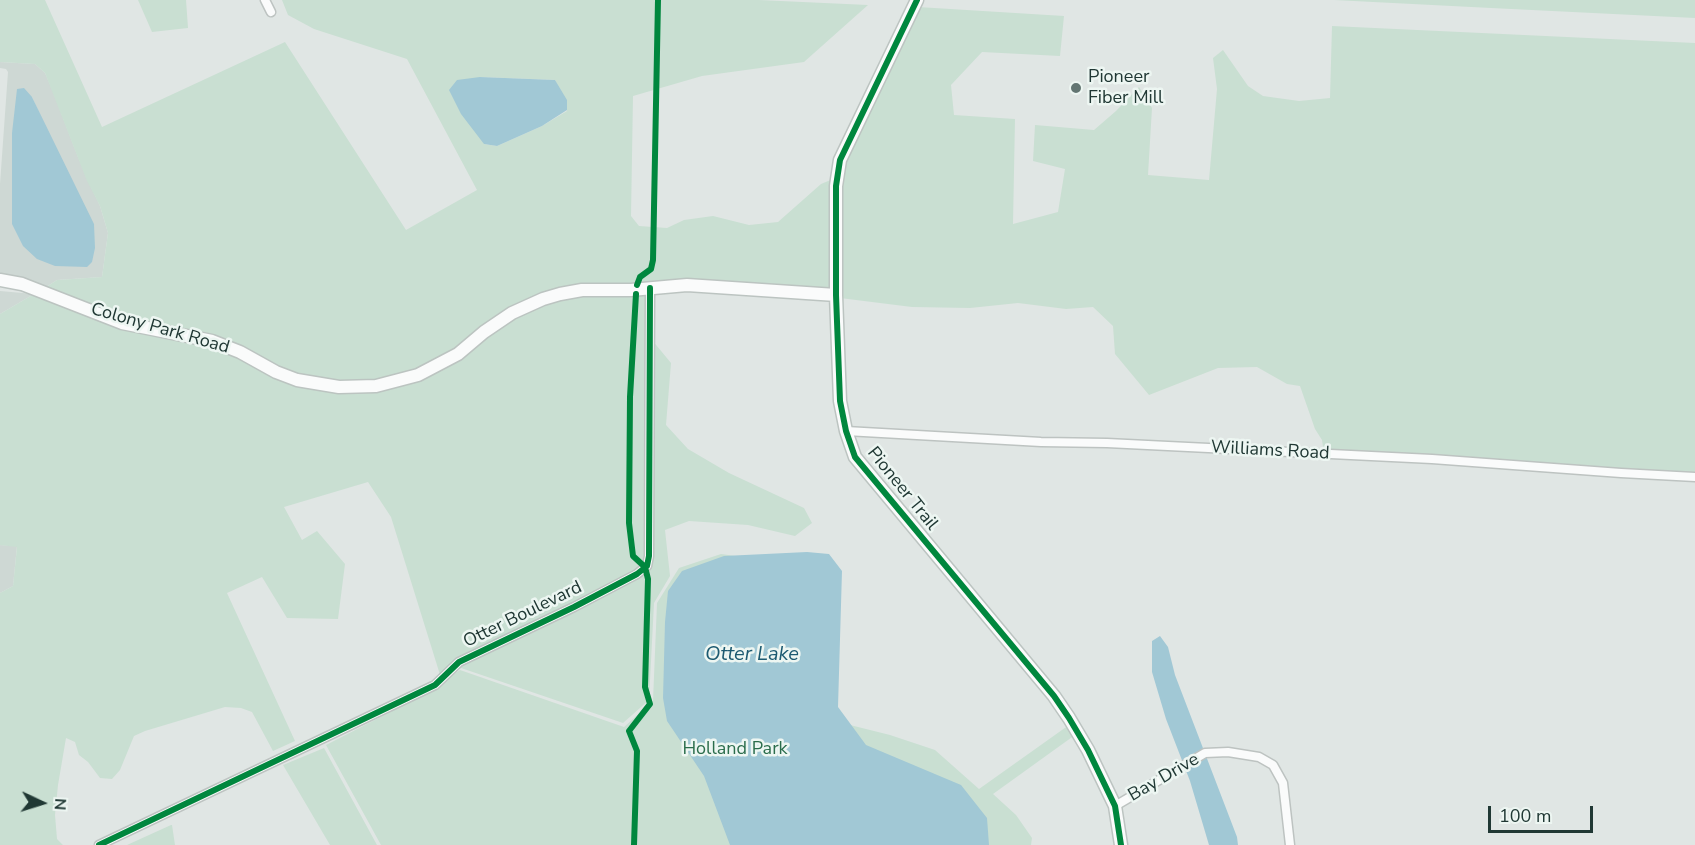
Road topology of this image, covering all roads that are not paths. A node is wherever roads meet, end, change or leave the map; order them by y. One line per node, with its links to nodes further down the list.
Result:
1 (265, 0): 3 (street)
2 (917, 0): 8 (street, Pioneer Trail)
3 (271, 12)
4 (0, 280): 7 (street, Colony Park Road)
5 (0, 288): 7 (street, Colony Park Road)
6 (650, 288): 7 (street, Colony Park Road); 8 (street); 12 (street, Otter Boulevard)
7 (36, 290)
8 (836, 295): 9 (street, Pioneer Trail)
9 (846, 430): 10 (street, Williams Road); 11 (street, Pioneer Trail)
10 (1695, 477)
11 (1115, 806): 13 (street, Pioneer Trail); 14 (street, Bay Drive)
12 (99, 845)
13 (1121, 845)
14 (1290, 845)

